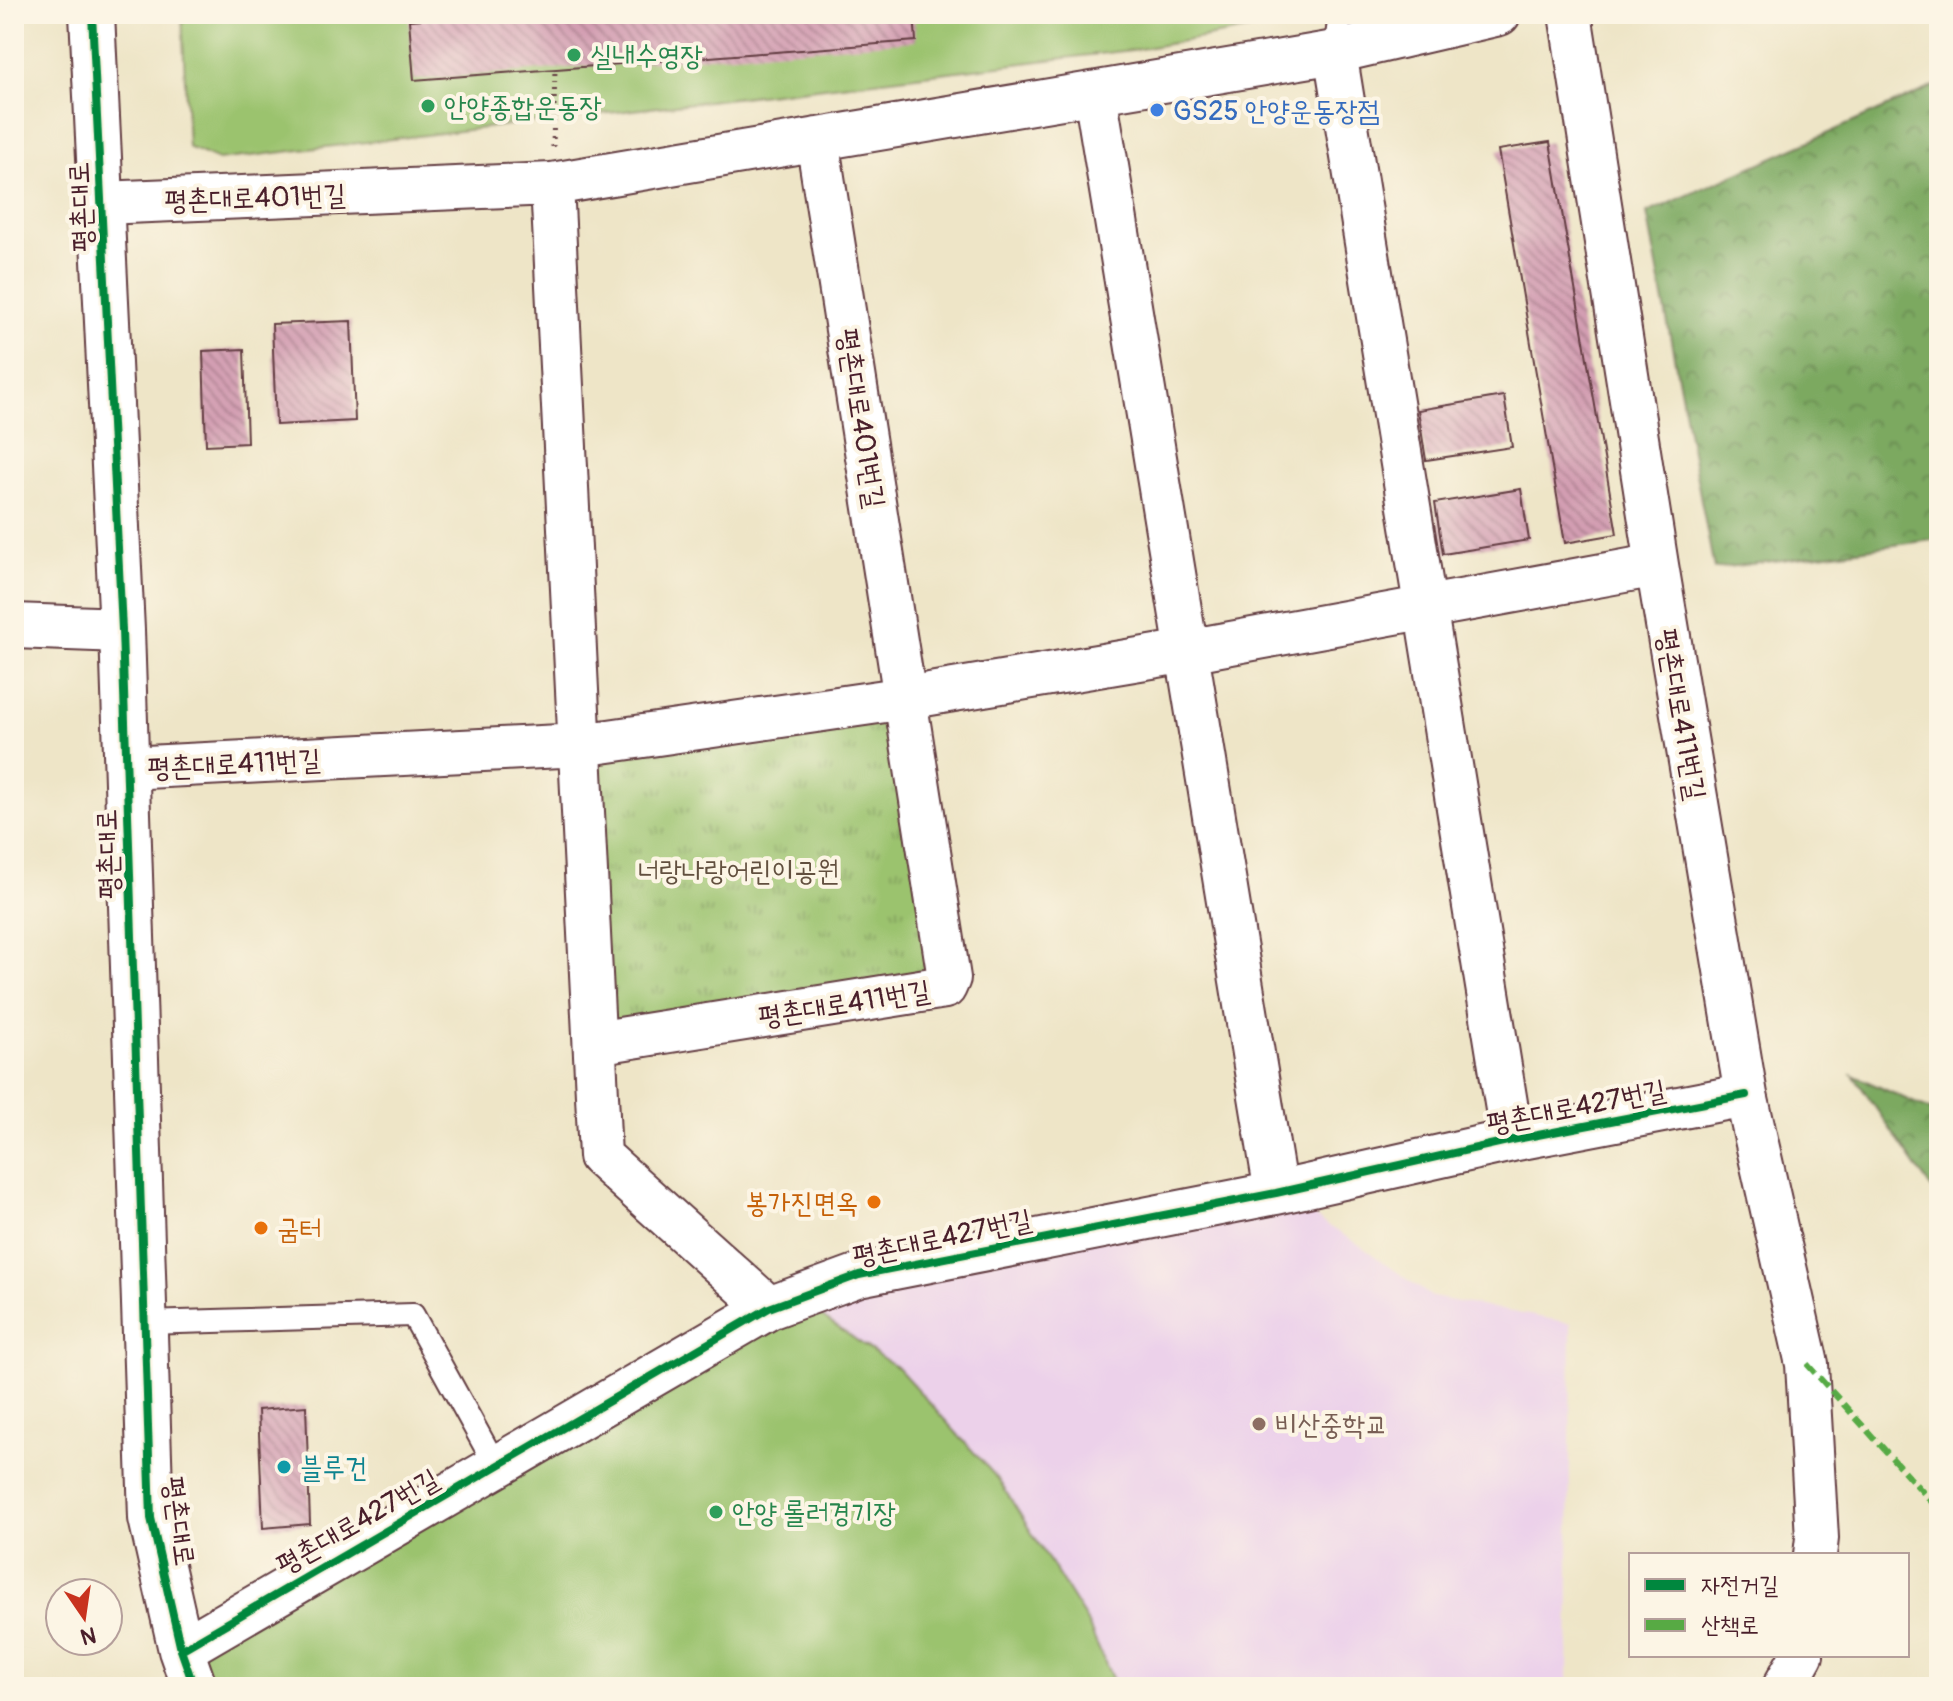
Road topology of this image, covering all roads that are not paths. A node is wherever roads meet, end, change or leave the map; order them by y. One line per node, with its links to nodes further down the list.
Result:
1 (92, 14): 8 (street, 평촌대로)
2 (1499, 14): 4 (street, 평촌대로401번길)
3 (1570, 14): 9 (street)
4 (1338, 33): 5 (street, 평촌대로401번길); 10 (street)
5 (1095, 93): 6 (street, 평촌대로401번길); 13 (street)
6 (817, 139): 7 (street, 평촌대로401번길); 14 (street, 평촌대로401번길)
7 (552, 184): 8 (street, 평촌대로401번길); 15 (street)
8 (102, 203): 12 (street, 평촌대로)
9 (1657, 565): 10 (street, 평촌대로411번길); 18 (street, 평촌대로411번길)
10 (1426, 607): 13 (street, 평촌대로411번길); 19 (street)
11 (14, 626): 12 (street)
12 (122, 630): 16 (street, 평촌대로)
13 (1187, 651): 14 (street, 평촌대로411번길); 20 (street)
14 (906, 698): 15 (street, 평촌대로411번길); 17 (street, 평촌대로411번길)
15 (581, 745): 16 (street, 평촌대로411번길); 17 (street)
16 (126, 768): 22 (street, 평촌대로)
17 (595, 1043): 21 (street)
18 (1746, 1095): 19 (street, 평촌대로427번길); 24 (street)
19 (1512, 1140): 20 (street, 평촌대로427번길)
20 (1276, 1193): 21 (street, 평촌대로427번길)
21 (769, 1308): 23 (street, 평촌대로427번길)
22 (145, 1323): 23 (lane); 26 (street, 평촌대로)
23 (496, 1466): 26 (street, 평촌대로427번길)
24 (1815, 1553)
25 (1801, 1657): 27 (street)
26 (187, 1668)
27 (1784, 1687)

